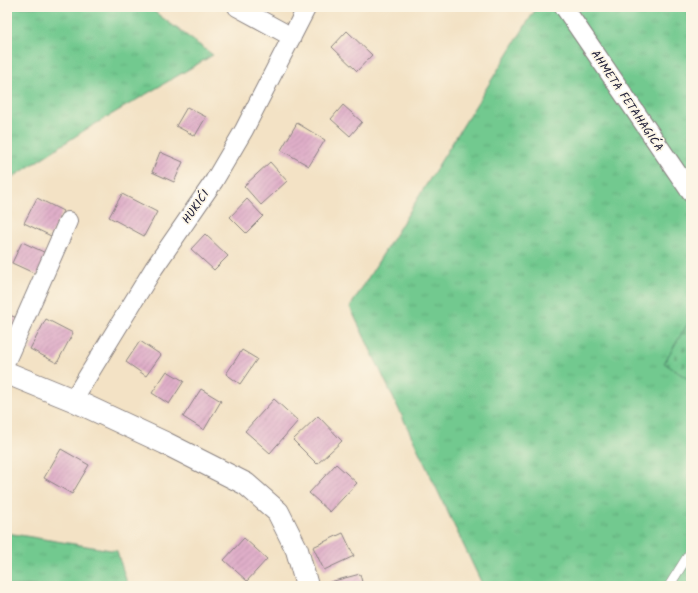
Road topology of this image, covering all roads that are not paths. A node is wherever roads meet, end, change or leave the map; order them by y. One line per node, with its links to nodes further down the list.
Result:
1 (237, 7): 4 (street)
2 (307, 7): 4 (street, HUKIĆI)
3 (564, 7): 5 (street, AHMETA FETAHAGIĆA)
4 (292, 37): 9 (street, HUKIĆI)
5 (691, 193)
6 (68, 221): 7 (street)
7 (7, 359)
8 (7, 373): 9 (street)
9 (72, 400): 11 (street)
10 (691, 551): 12 (lane)
11 (307, 586)
12 (669, 586)

